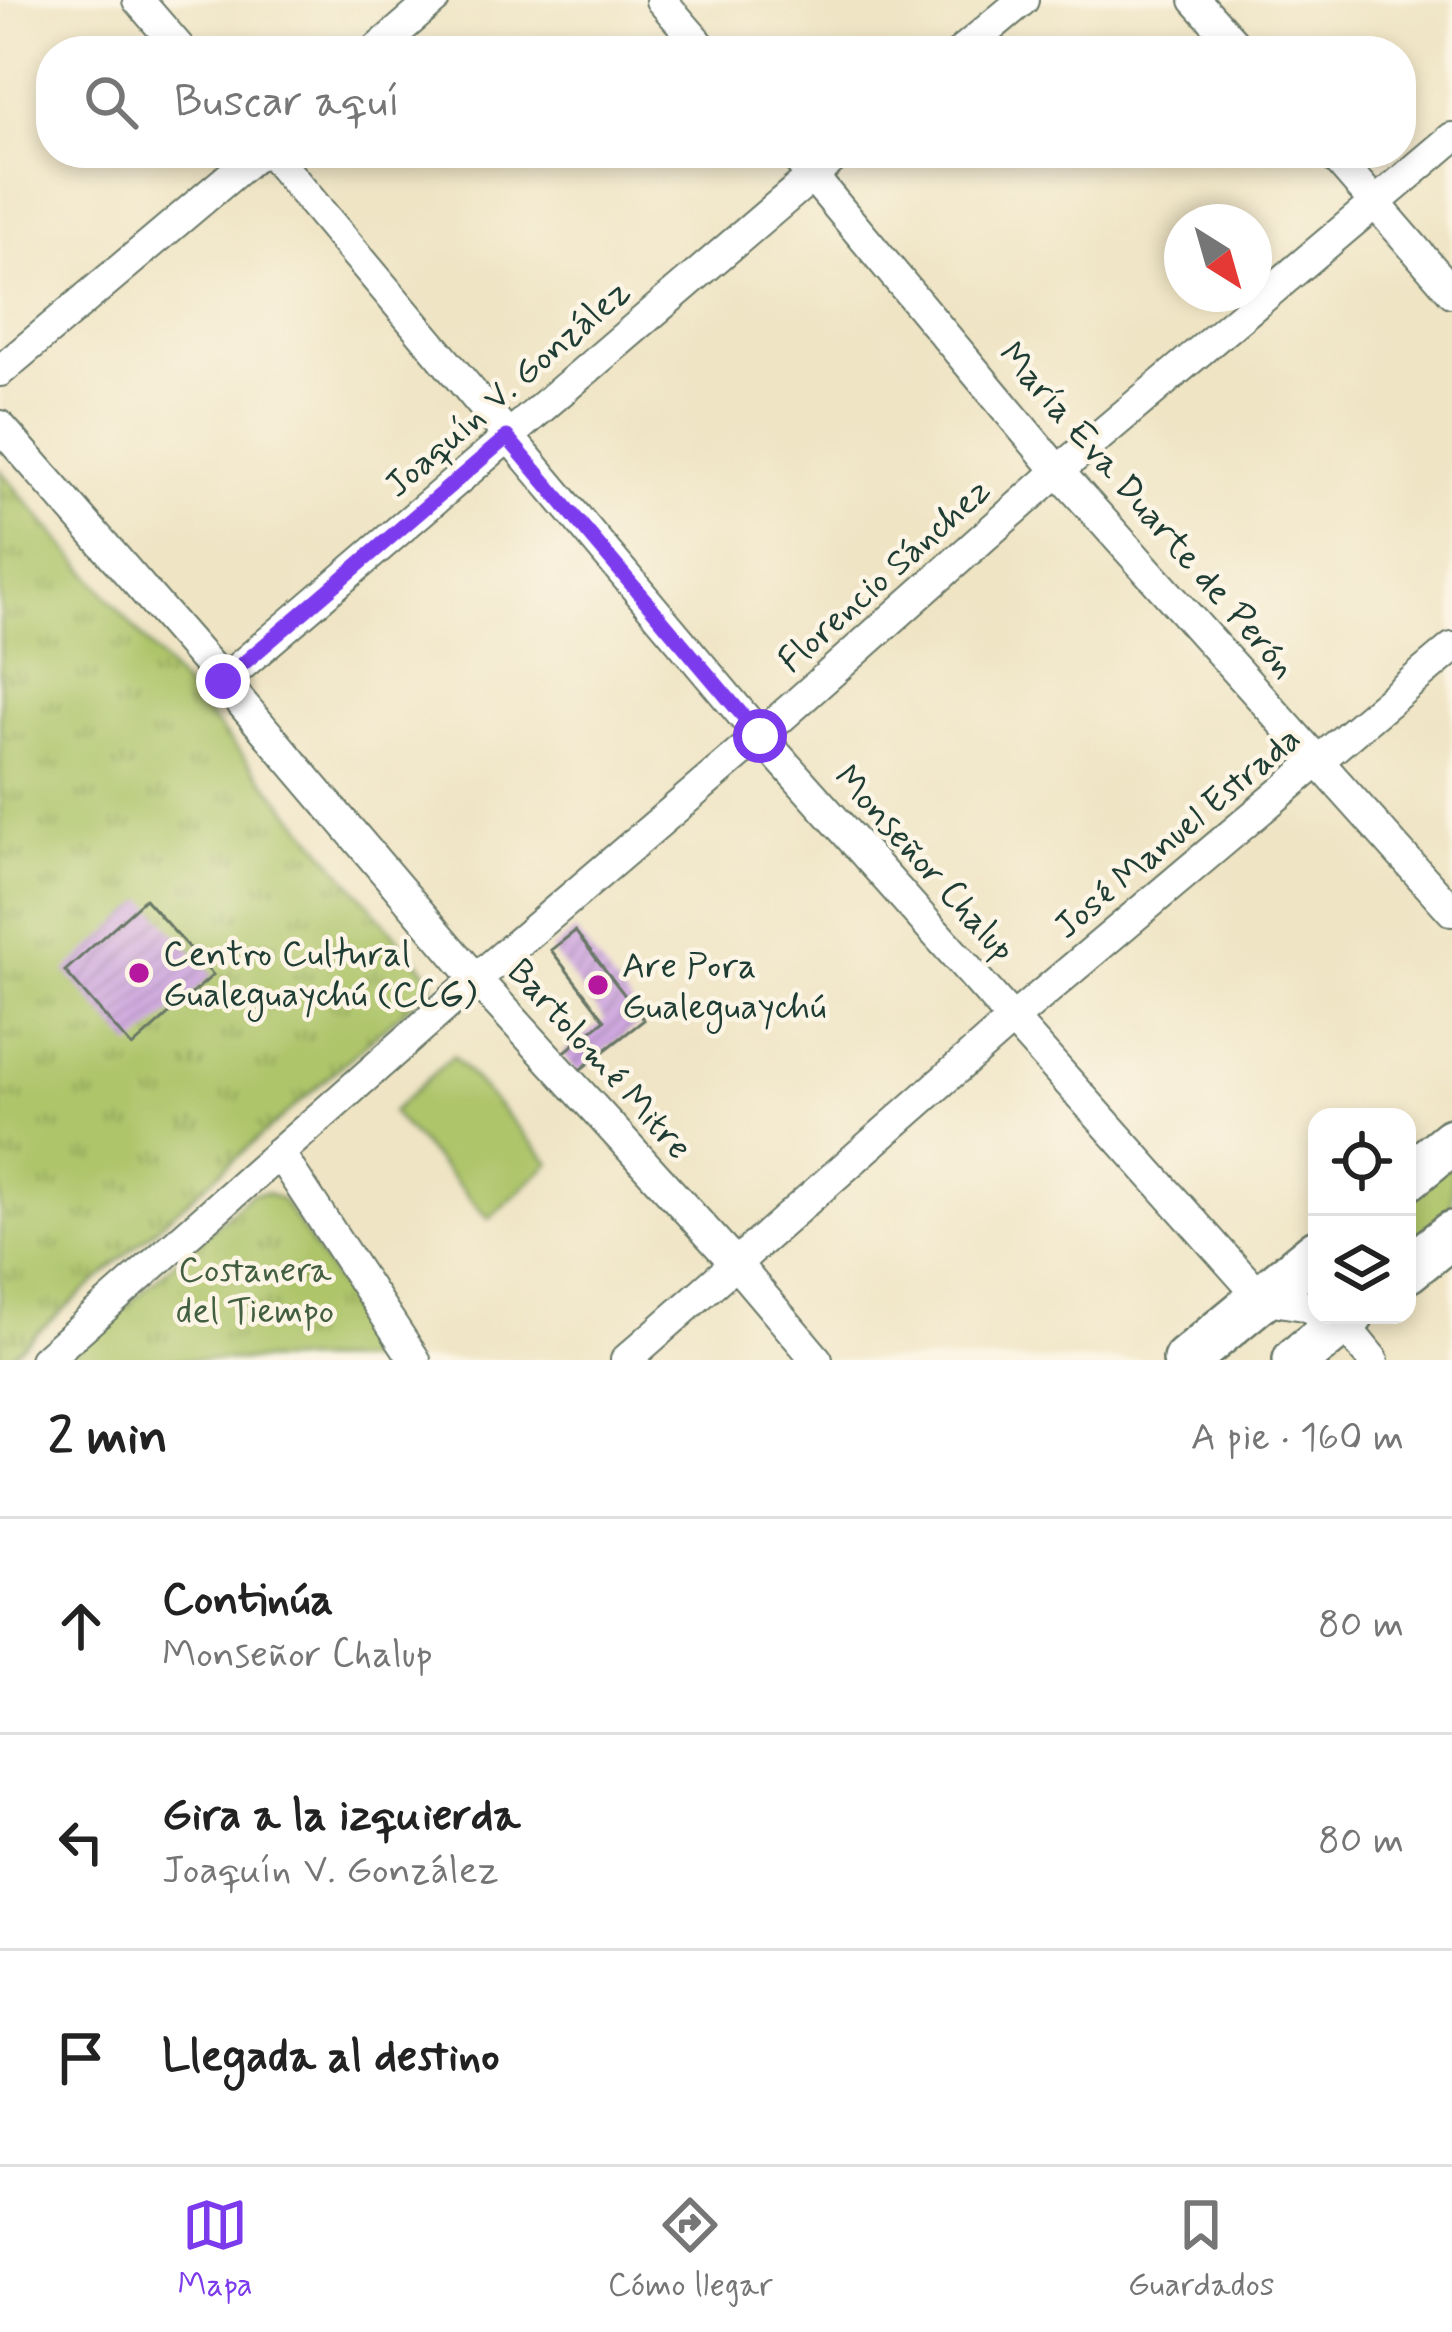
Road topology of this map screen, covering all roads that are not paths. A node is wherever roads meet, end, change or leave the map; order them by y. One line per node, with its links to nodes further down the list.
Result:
1 (138, 0): 6 (street)
2 (434, 0): 7 (street)
3 (661, 0): 8 (street)
4 (1023, 0): 9 (street)
5 (1196, 0): 10 (street)
6 (169, 36)
7 (392, 36)
8 (692, 36)
9 (980, 36)
10 (1228, 36)
11 (1452, 137): 17 (street, Florencio Sánchez)
12 (240, 168): 19 (street)
13 (283, 168): 21 (street, Monseñor Chalup)
14 (799, 168): 21 (street, Joaquín V. González)
15 (806, 168): 22 (street, María Eva Duarte de Perón)
16 (1346, 168): 17 (street)
17 (1377, 203): 18 (street); 22 (street, Florencio Sánchez)
18 (1452, 292)
19 (0, 371)
20 (0, 426): 24 (street, Bartolomé Mitre)
21 (507, 437): 24 (street, Joaquín V. González); 25 (street, Monseñor Chalup)
22 (1058, 471): 25 (street, Florencio Sánchez); 26 (street, María Eva Duarte de Perón)
23 (1452, 648): 26 (street, José Manuel Estrada)
24 (223, 681): 28 (street, Bartolomé Mitre)
25 (760, 736): 28 (street, Florencio Sánchez); 29 (street, Monseñor Chalup)
26 (1320, 762): 27 (street, María Eva Duarte de Perón); 29 (street, José Manuel Estrada)
27 (1452, 911)
28 (476, 979): 31 (street, Florencio Sánchez); 36 (street, Bartolomé Mitre)
29 (1014, 1018): 36 (street, José Manuel Estrada); 37 (street, Monseñor Chalup)
30 (1452, 1141): 32 (main road)
31 (279, 1153): 41 (street, Florencio Sánchez); 42 (street)
32 (1416, 1171)
33 (1452, 1234): 35 (main road)
34 (1308, 1259): 37 (main road)
35 (1416, 1263)
36 (736, 1264): 43 (street, José Manuel Estrada); 44 (street, Bartolomé Mitre)
37 (1261, 1298): 38 (street); 45 (main road)
38 (1308, 1306)
39 (1327, 1324): 46 (main road)
40 (1341, 1324): 47 (street)
41 (45, 1360)
42 (415, 1360)
43 (626, 1360)
44 (817, 1360)
45 (1186, 1360)
46 (1295, 1360)
47 (1373, 1360)

